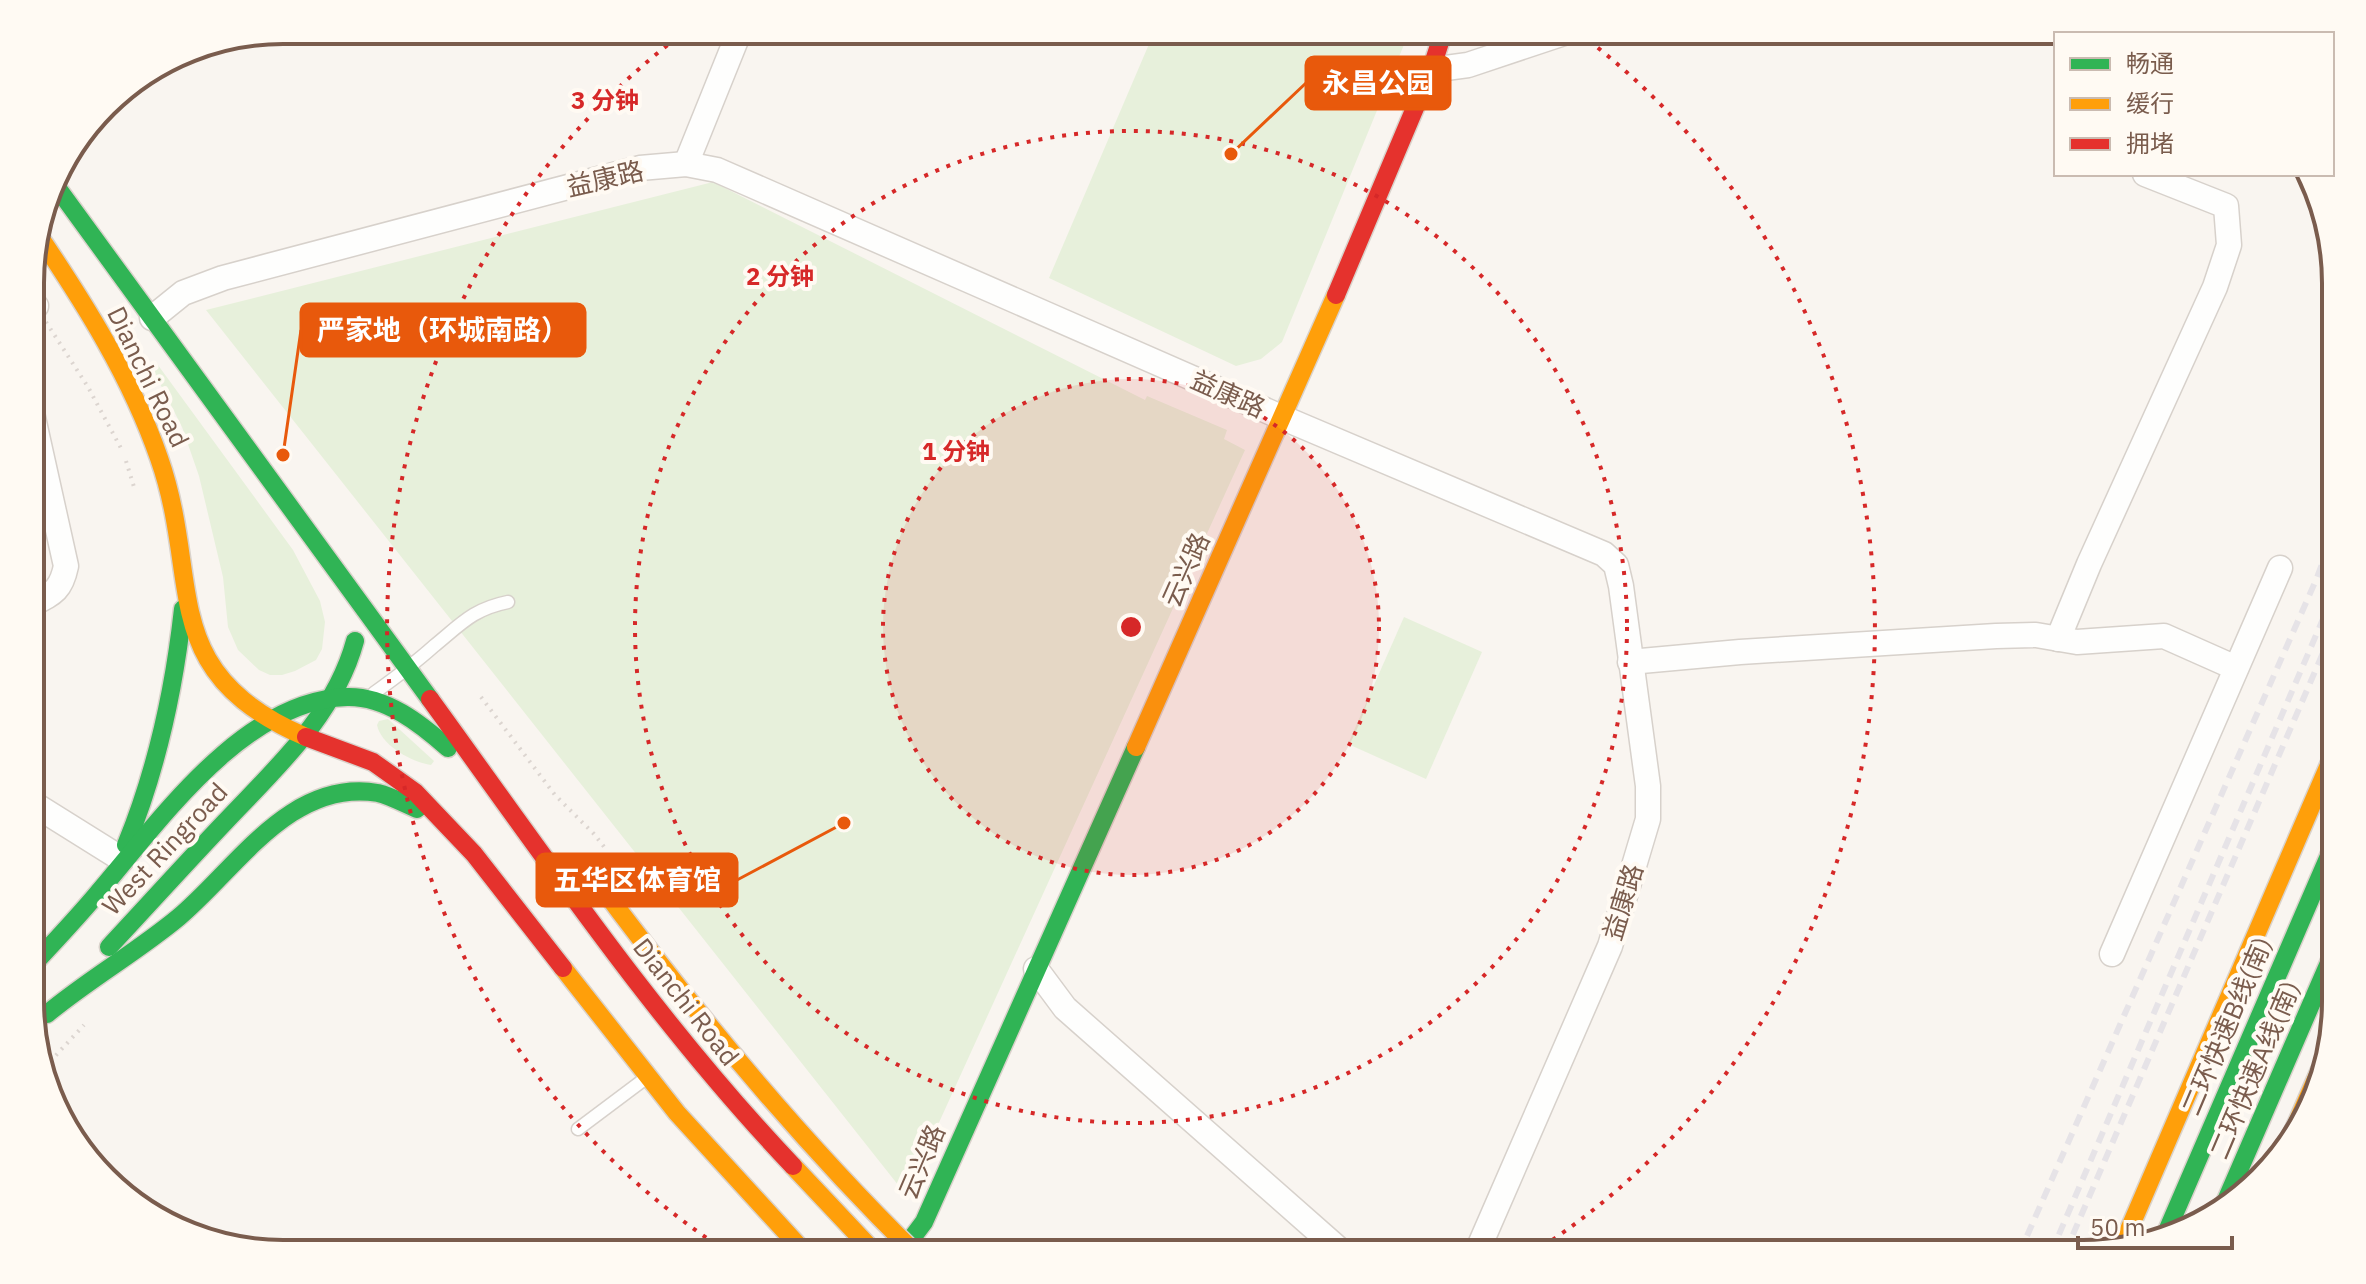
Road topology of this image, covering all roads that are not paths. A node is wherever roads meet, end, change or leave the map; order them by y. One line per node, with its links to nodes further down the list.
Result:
1 (1439, 44): 4 (main road, 云兴路)
2 (1530, 44): 4 (street)
3 (734, 45): 5 (street)
4 (1431, 70): 10 (main road, 云兴路)
5 (686, 164): 9 (street, 益康路); 10 (street, 益康路)
6 (2150, 176): 17 (street)
7 (62, 194): 9 (main road, Dianchi Road)
8 (46, 251): 12 (main road, Dianchi Road)
9 (152, 318): 14 (main road, Dianchi Road)
10 (1281, 417): 19 (street, 益康路); 47 (main road, 云兴路)
11 (45, 470): 15 (street)
12 (183, 563): 22 (main road, Dianchi Road); 37 (main road)
13 (2280, 568): 20 (street)
14 (335, 570): 18 (main road, Dianchi Road); 21 (main road, Dianchi Road)
15 (45, 598)
16 (508, 602): 21 (lane)
17 (2058, 639): 19 (street); 20 (street)
18 (355, 641): 22 (main road, Dianchi Road); 23 (main road, West Ringroad)
19 (1630, 662): 59 (street, 益康路)
20 (2236, 668): 45 (street)
21 (407, 669): 24 (lane); 26 (main road, Dianchi Road)
22 (223, 681): 25 (main road, Dianchi Road)
23 (331, 698): 24 (main road, West Ringroad); 25 (main road, West Ringroad); 28 (main road, West Ringroad)
24 (365, 699): 27 (main road, West Ringroad)
25 (273, 720): 28 (main road, Dianchi Road); 42 (main road, West Ringroad)
26 (446, 721): 29 (main road, Dianchi Road); 31 (main road)
27 (429, 732): 29 (main road); 43 (main road, West Ringroad)
28 (303, 735): 36 (main road, Dianchi Road); 49 (main road, West Ringroad)
29 (478, 766): 35 (main road); 43 (main road, Dianchi Road)
30 (2322, 781): 57 (main road)
31 (513, 784)
32 (2322, 790): 56 (street)
33 (452, 800): 36 (main road)
34 (44, 811): 37 (street)
35 (538, 815)
36 (456, 833): 39 (main road, Dianchi Road)
37 (120, 858): 42 (main road)
38 (581, 860): 62 (main road, bridge)
39 (488, 871): 49 (main road); 50 (main road, Dianchi Road)
40 (2322, 872): 55 (main road, 二环快速B线(南))
41 (2322, 886): 54 (main road)
42 (103, 887): 44 (main road, West Ringroad)
43 (598, 930): 61 (main road, Dianchi Road)
44 (44, 953)
45 (2112, 954)
46 (2322, 962): 53 (main road)
47 (1036, 969): 58 (street); 63 (main road, 云兴路)
48 (2322, 979): 52 (main road, 二环快速A线(南))
49 (47, 1014)
50 (647, 1078): 51 (lane); 60 (main road, Dianchi Road)
51 (578, 1129)
52 (2231, 1188)
53 (2221, 1196)
54 (2178, 1220)
55 (2171, 1223)
56 (2132, 1234)
57 (2127, 1235)
58 (1327, 1239)
59 (1482, 1239)
60 (792, 1240)
61 (862, 1240)
62 (902, 1240)
63 (911, 1240)

